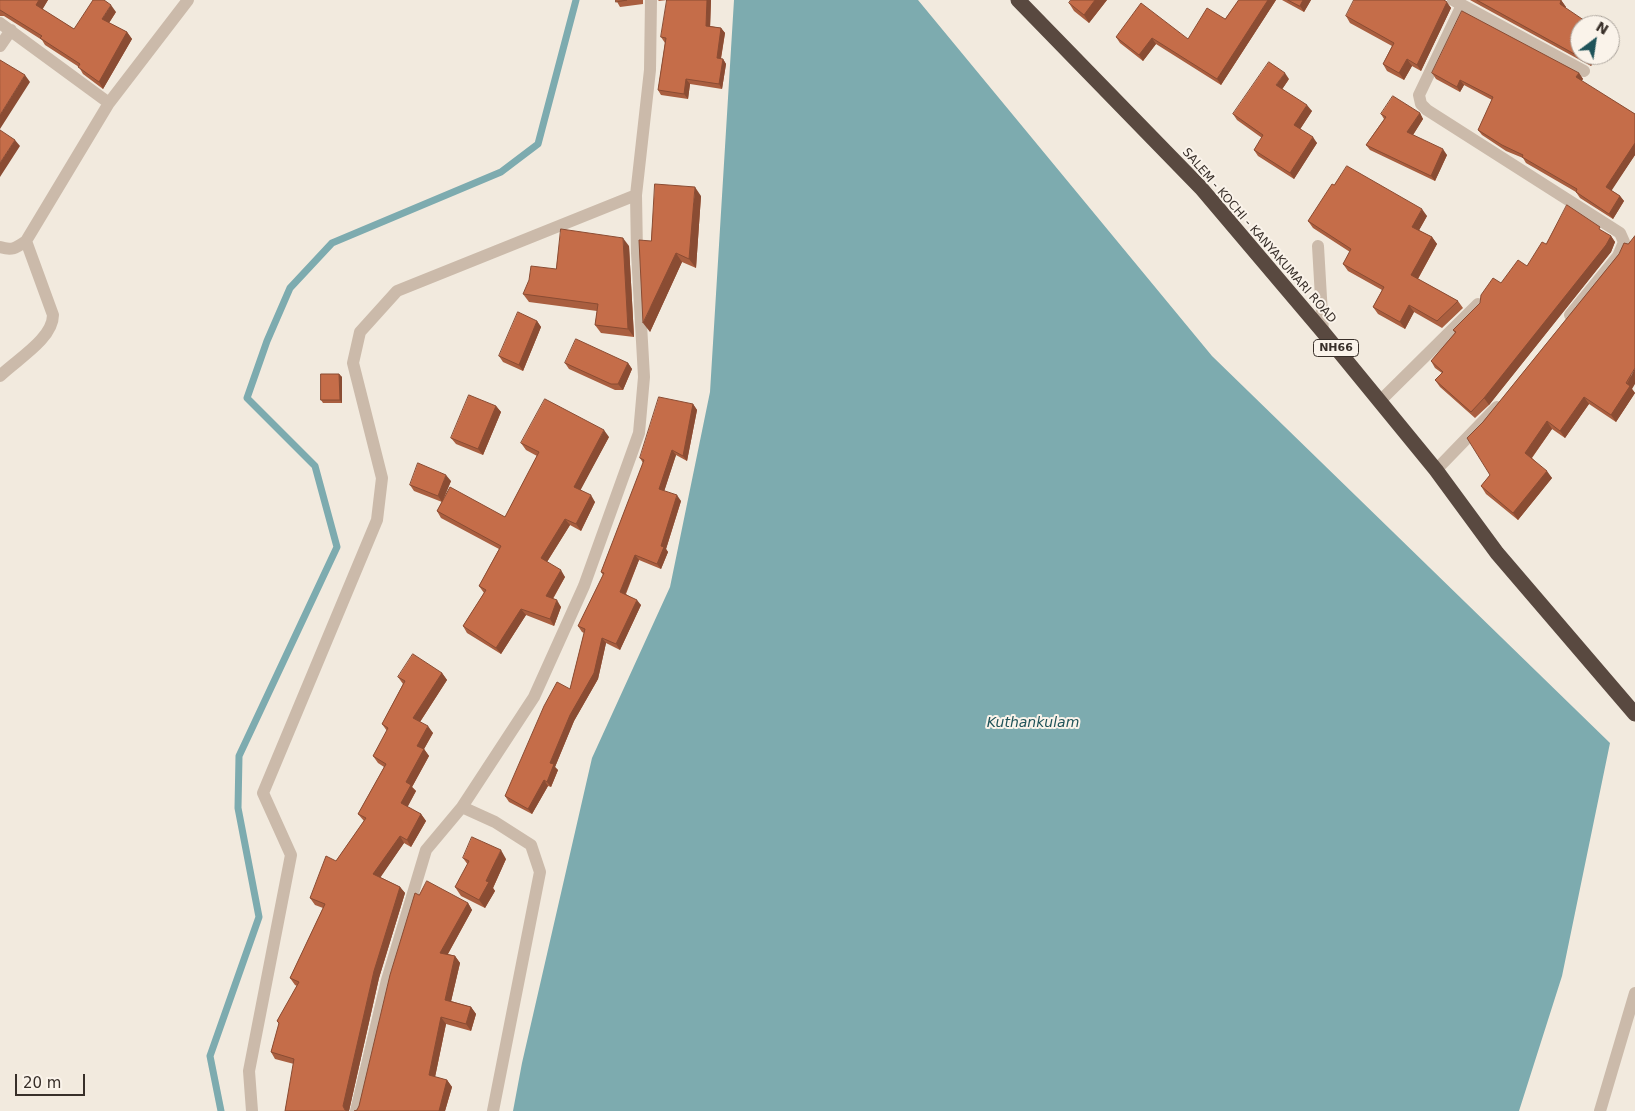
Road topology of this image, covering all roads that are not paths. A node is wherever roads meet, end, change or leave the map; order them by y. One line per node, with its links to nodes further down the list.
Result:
1 (188, 0): 8 (street)
2 (650, 0): 9 (street)
3 (1018, 0): 15 (highway, SALEM - KOCHI - KANYAKUMARI ROAD / NH66)
4 (1458, 2): 7 (street); 14 (street)
5 (5, 26): 6 (street); 8 (street)
6 (0, 46)
7 (1584, 71)
8 (109, 102): 10 (street)
9 (636, 195): 21 (street); 23 (street)
10 (26, 241): 12 (street); 16 (street)
11 (1318, 246): 15 (street)
12 (0, 247)
13 (1478, 304): 18 (street)
14 (1561, 326)
15 (1323, 332): 18 (highway, SALEM - KOCHI - KANYAKUMARI ROAD / NH66)
16 (0, 376)
17 (1507, 395): 19 (street)
18 (1380, 401): 19 (highway, SALEM - KOCHI - KANYAKUMARI ROAD / NH66)
19 (1436, 470): 20 (highway, SALEM - KOCHI - KANYAKUMARI ROAD / NH66)
20 (1635, 714)
21 (462, 807): 24 (street); 25 (street)
22 (1635, 993): 26 (street)
23 (252, 1111)
24 (356, 1111)
25 (493, 1111)
26 (1600, 1111)

